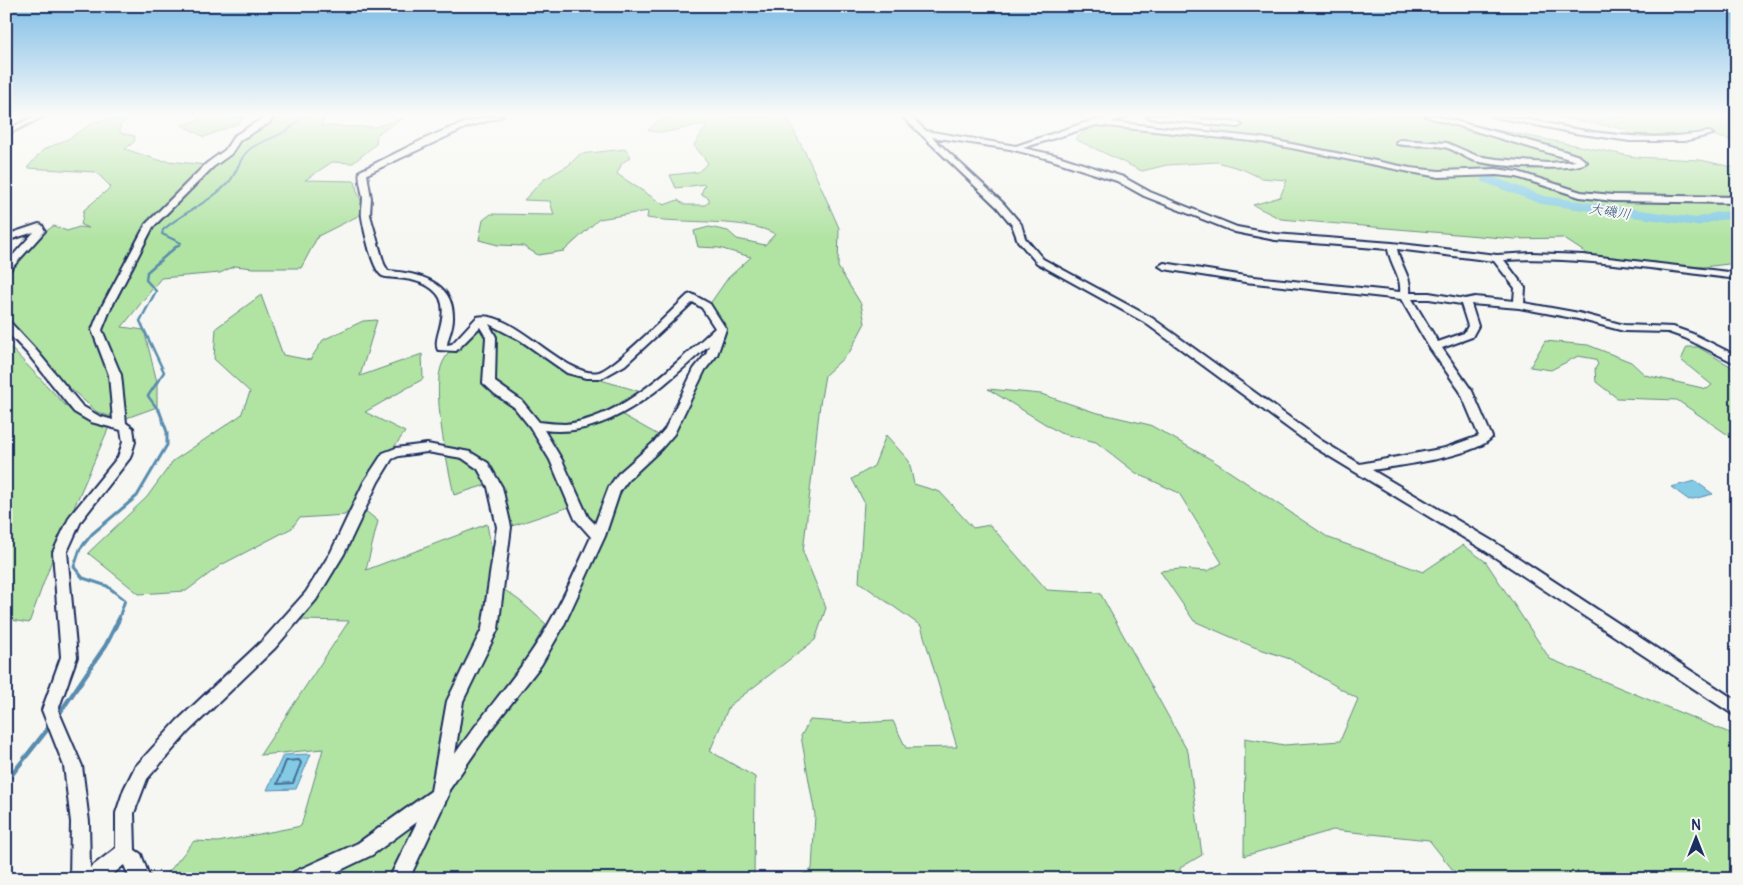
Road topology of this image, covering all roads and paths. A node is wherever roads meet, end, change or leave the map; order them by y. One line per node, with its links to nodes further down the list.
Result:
1 (221, 157): 23 (street)
2 (396, 157): 18 (street)
3 (950, 157): 25 (street)
4 (1053, 157): 10 (street)
5 (1352, 157): 8 (street)
6 (1473, 157): 7 (street)
7 (1574, 157)
8 (1737, 200)
9 (6, 238): 13 (street)
10 (1392, 246): 11 (street); 15 (street)
11 (1497, 258): 14 (street); 17 (street)
12 (1164, 266): 15 (street)
13 (6, 269)
14 (1737, 276)
15 (1405, 296): 16 (street); 21 (street)
16 (1465, 302): 17 (street); 21 (street)
17 (1519, 305): 22 (street)
18 (482, 319): 20 (street); 24 (street)
19 (6, 324): 23 (street)
20 (722, 329): 24 (street); 26 (street)
21 (1435, 347): 25 (street)
22 (1737, 361)
23 (120, 424): 30 (street)
24 (535, 425): 26 (street)
25 (1359, 468): 27 (street)
26 (598, 536): 28 (street)
27 (1737, 710)
28 (441, 791): 29 (street); 33 (street); 34 (street)
29 (126, 852): 31 (street); 32 (street)
30 (80, 879)
31 (91, 879)
32 (140, 879)
33 (302, 879)
34 (398, 879)

